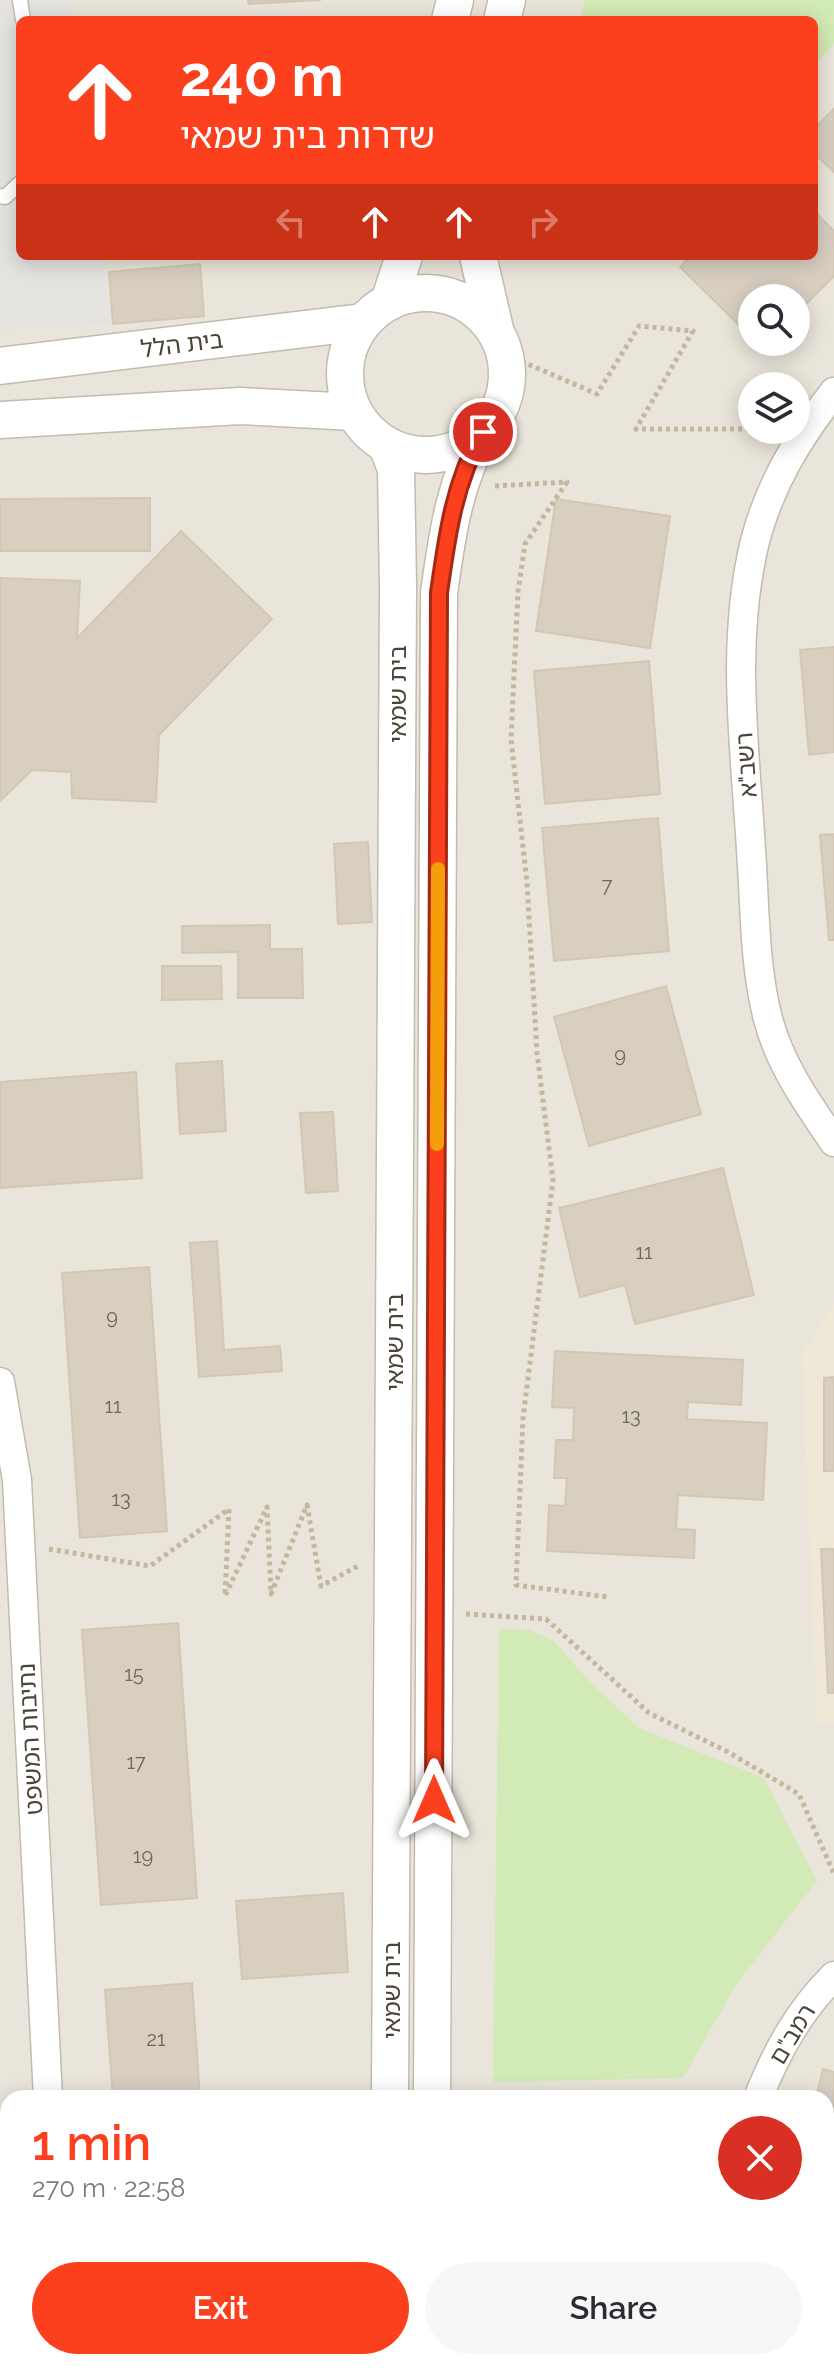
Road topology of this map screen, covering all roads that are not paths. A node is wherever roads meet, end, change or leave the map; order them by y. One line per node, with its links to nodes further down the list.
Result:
1 (16, 187): 2 (lane)
2 (0, 196)
3 (402, 260): 5 (street)
4 (479, 260): 6 (street)
5 (376, 312): 6 (street); 7 (street, בית הלל); 9 (street)
6 (500, 342): 11 (street)
7 (0, 366)
8 (834, 392): 13 (street, רשב"א)
9 (354, 412): 10 (street); 12 (street)
10 (0, 420)
11 (483, 432): 12 (street); 18 (street, בית שמאי)
12 (387, 446): 17 (street, בית שמאי)
13 (834, 1142)
14 (0, 1382): 16 (street, נתיבות המשפט)
15 (834, 1976): 19 (street, רמב"ם)
16 (48, 2090)
17 (390, 2090)
18 (432, 2090)
19 (761, 2090)

